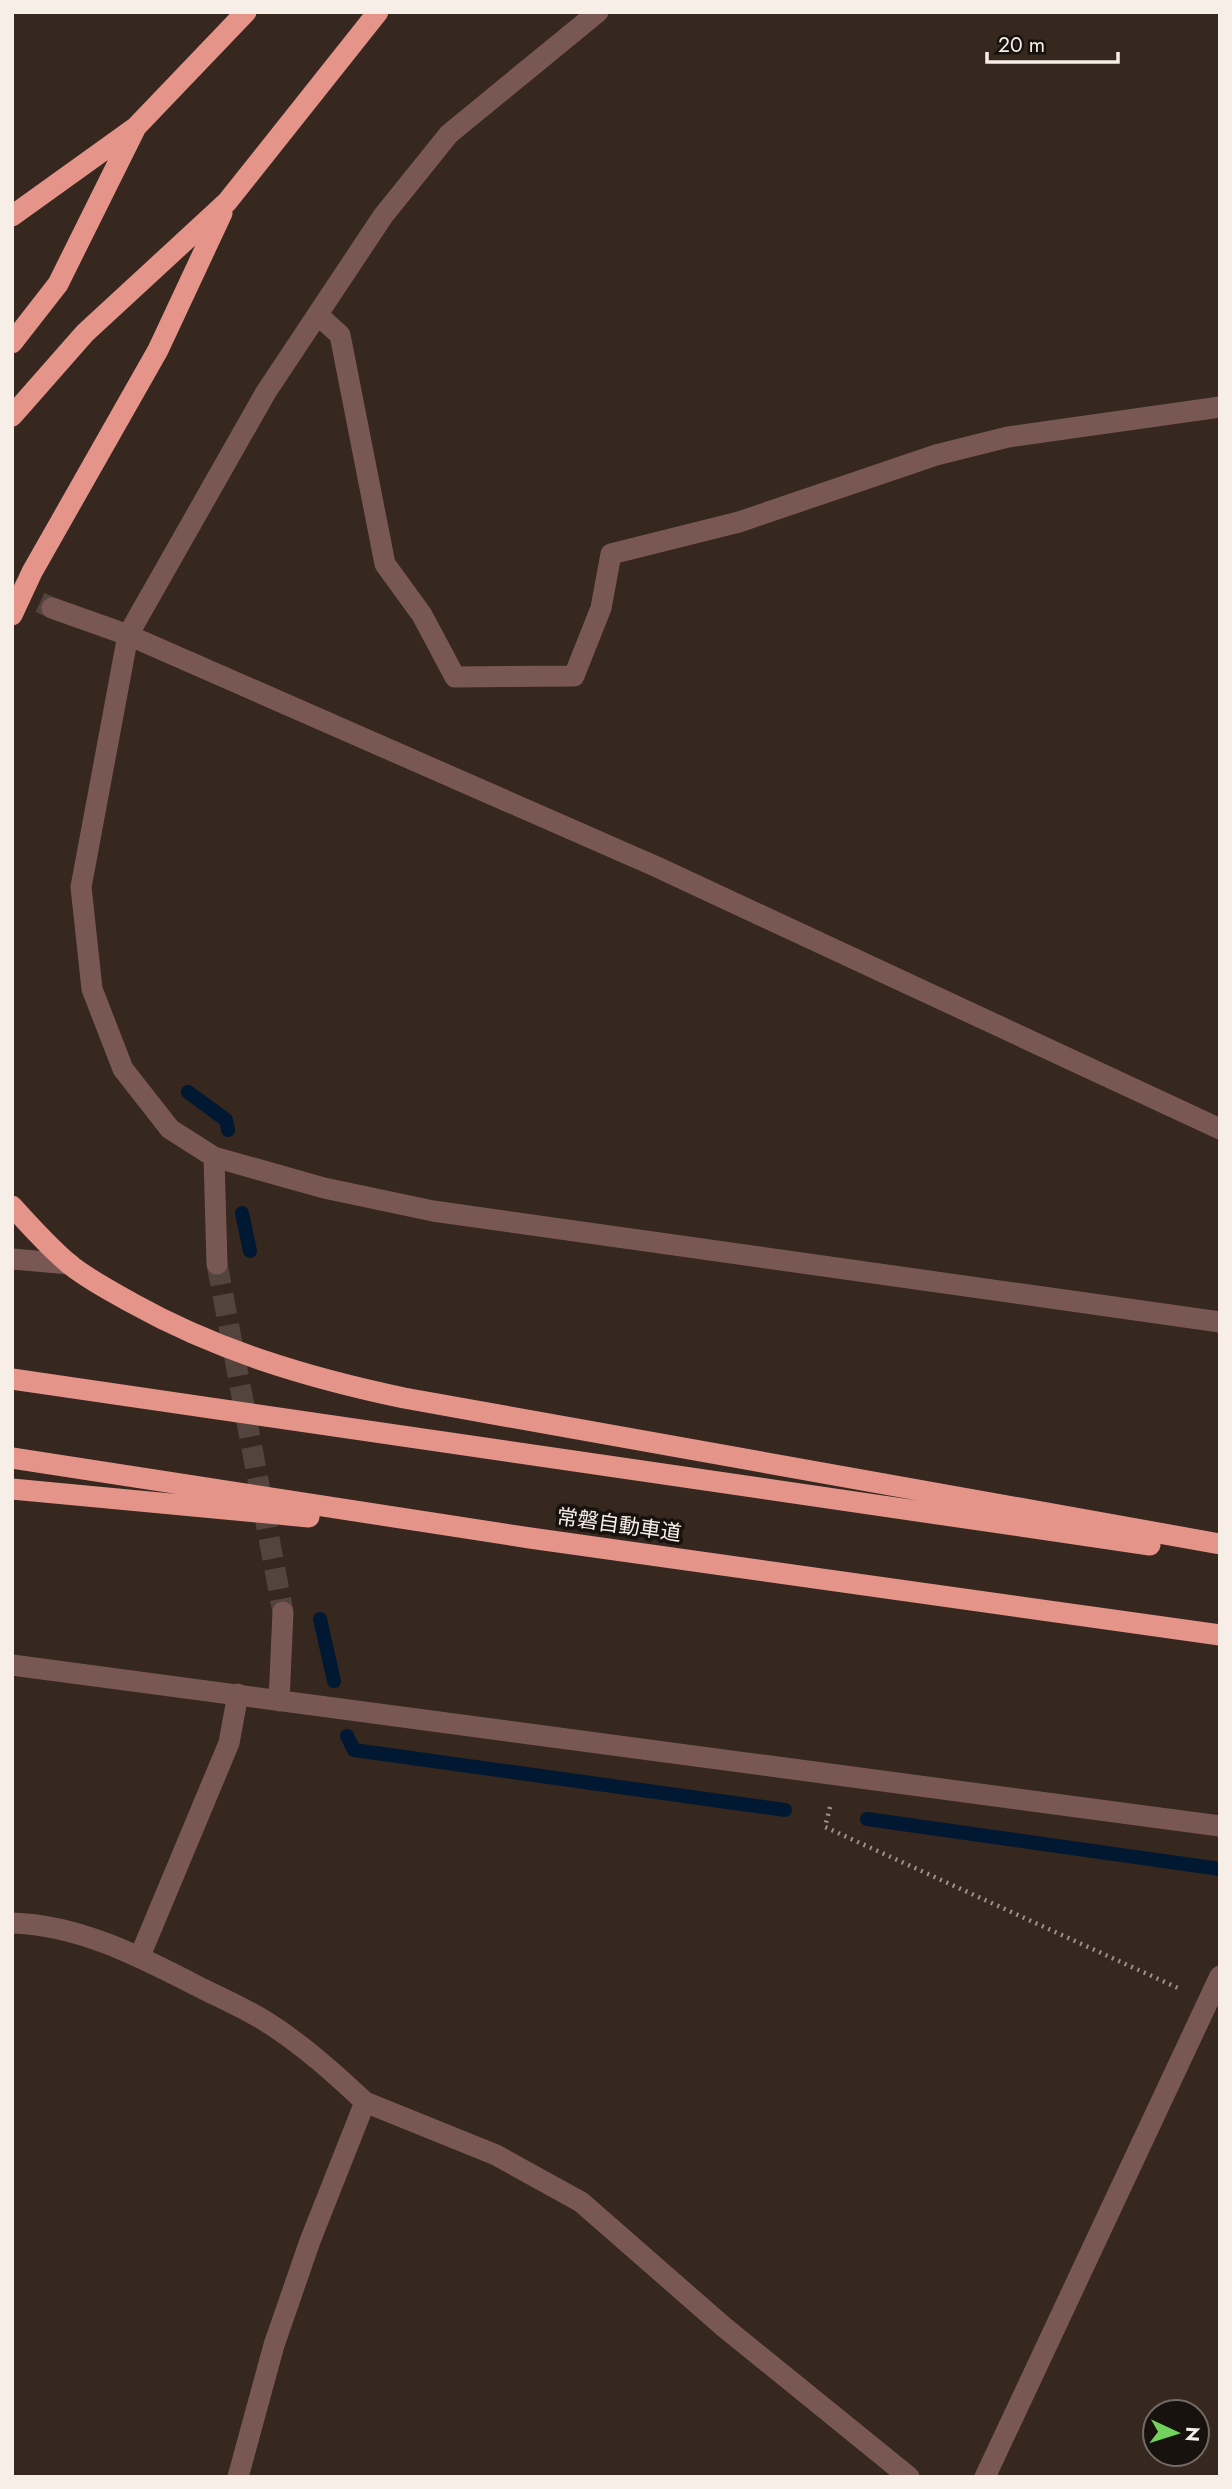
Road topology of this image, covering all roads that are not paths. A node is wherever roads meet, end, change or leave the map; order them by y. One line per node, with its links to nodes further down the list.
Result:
1 (246, 12): 4 (highway)
2 (378, 12): 5 (highway)
3 (598, 12): 7 (street)
4 (136, 127): 6 (highway); 8 (highway)
5 (227, 202): 10 (highway); 12 (highway)
6 (12, 216)
7 (318, 315): 9 (street); 13 (street)
8 (12, 343)
9 (1220, 407)
10 (12, 416)
11 (52, 608): 13 (street)
12 (12, 615)
13 (128, 635): 14 (street); 15 (street)
14 (1220, 1129)
15 (214, 1157): 19 (street); 20 (street)
16 (12, 1206): 18 (highway)
17 (12, 1259): 18 (street)
18 (70, 1264): 25 (highway)
19 (217, 1264)
20 (1220, 1322)
21 (12, 1379): 26 (highway)
22 (12, 1458): 24 (highway, 常磐自動車道)
23 (12, 1489): 24 (highway)
24 (530, 1538): 28 (highway, 常磐自動車道)
25 (1220, 1544)
26 (1220, 1555)
27 (283, 1612): 31 (street)
28 (1220, 1635)
29 (12, 1665): 30 (street)
30 (238, 1694): 31 (street); 34 (street)
31 (279, 1701): 32 (street)
32 (1220, 1826)
33 (12, 1923): 34 (street)
34 (140, 1956): 36 (street)
35 (1220, 1976): 39 (street)
36 (365, 2102): 37 (street); 38 (street)
37 (238, 2477)
38 (909, 2477)
39 (985, 2477)

